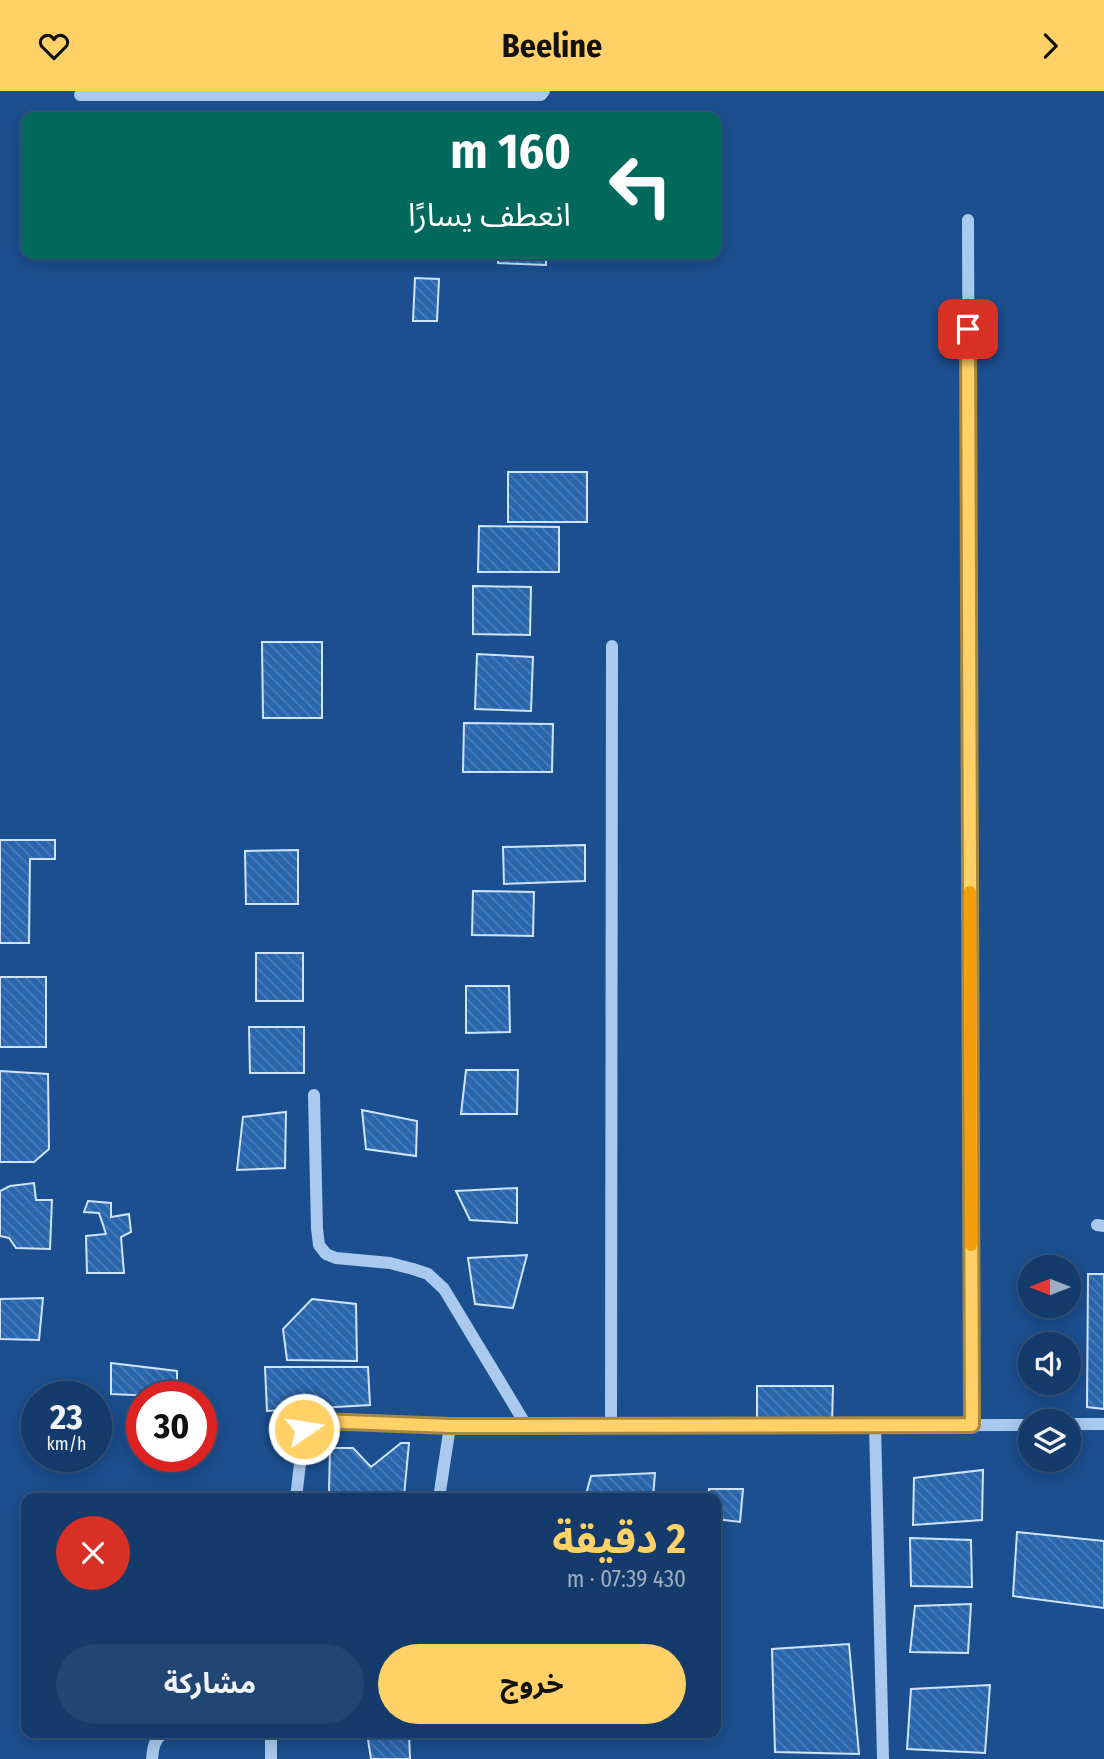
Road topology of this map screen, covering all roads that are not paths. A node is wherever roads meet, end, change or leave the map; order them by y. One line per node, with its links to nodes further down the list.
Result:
1 (544, 91): 2 (street)
2 (80, 95)
3 (968, 220): 11 (street)
4 (612, 646): 10 (street)
5 (314, 1095): 9 (street)
6 (875, 1424): 10 (street); 11 (street); 20 (street)
7 (1081, 1424): 8 (street)
8 (1104, 1424)
9 (526, 1425): 10 (street); 13 (street)
10 (611, 1425)
11 (972, 1425): 12 (street)
12 (1018, 1425)
13 (450, 1426): 14 (street); 15 (street)
14 (296, 1493)
15 (440, 1493)
16 (157, 1738): 18 (street)
17 (271, 1738): 19 (street)
18 (152, 1759)
19 (271, 1759)
20 (883, 1759)

